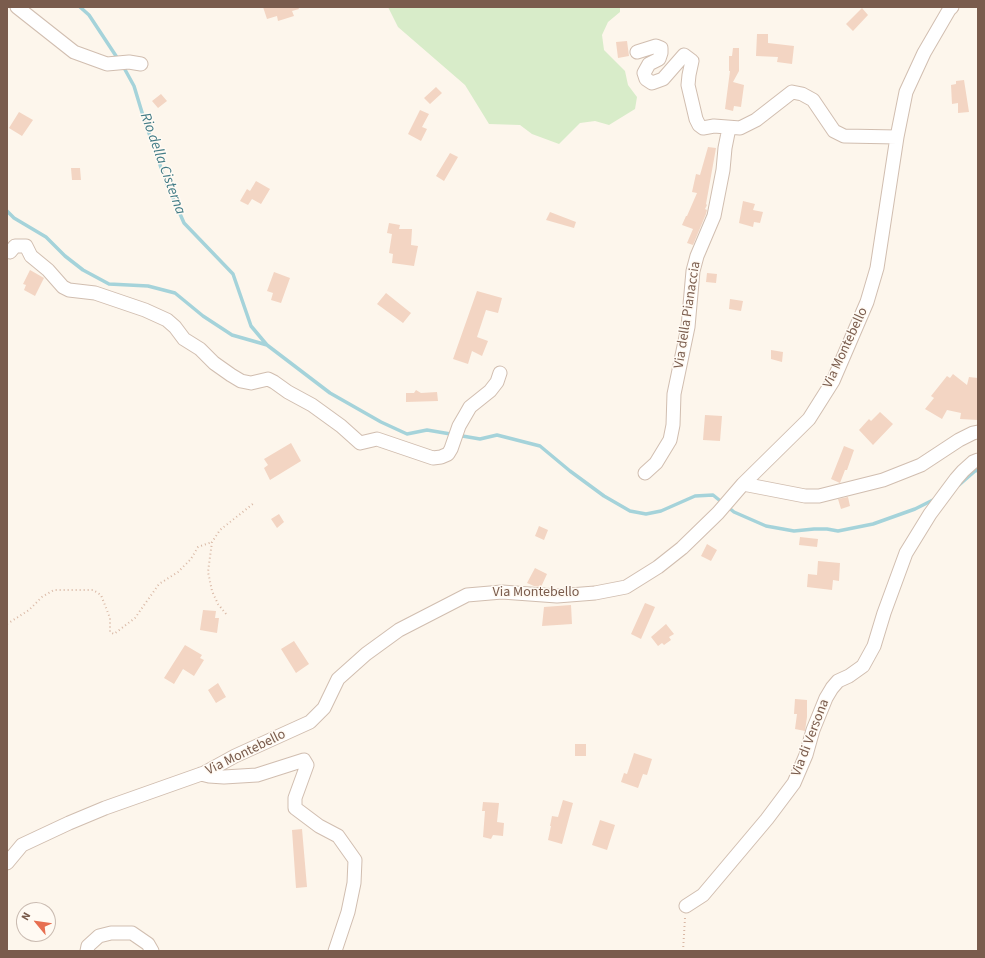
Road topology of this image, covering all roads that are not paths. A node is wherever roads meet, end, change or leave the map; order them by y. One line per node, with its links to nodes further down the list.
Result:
1 (17, 7): 4 (street)
2 (952, 7): 6 (street, Via Montebello)
3 (637, 52): 5 (street)
4 (129, 63)
5 (729, 128): 6 (street); 11 (street, Via della Pianaccia)
6 (897, 137): 12 (street, Via Montebello)
7 (10, 252): 8 (street)
8 (500, 373)
9 (978, 432): 12 (street)
10 (978, 460): 15 (street, Via di Versona)
11 (645, 473)
12 (743, 484): 13 (street, Via Montebello)
13 (201, 774): 14 (street, Via Montebello); 18 (street)
14 (7, 863)
15 (690, 904)
16 (87, 951): 17 (street)
17 (152, 951)
18 (335, 951)

